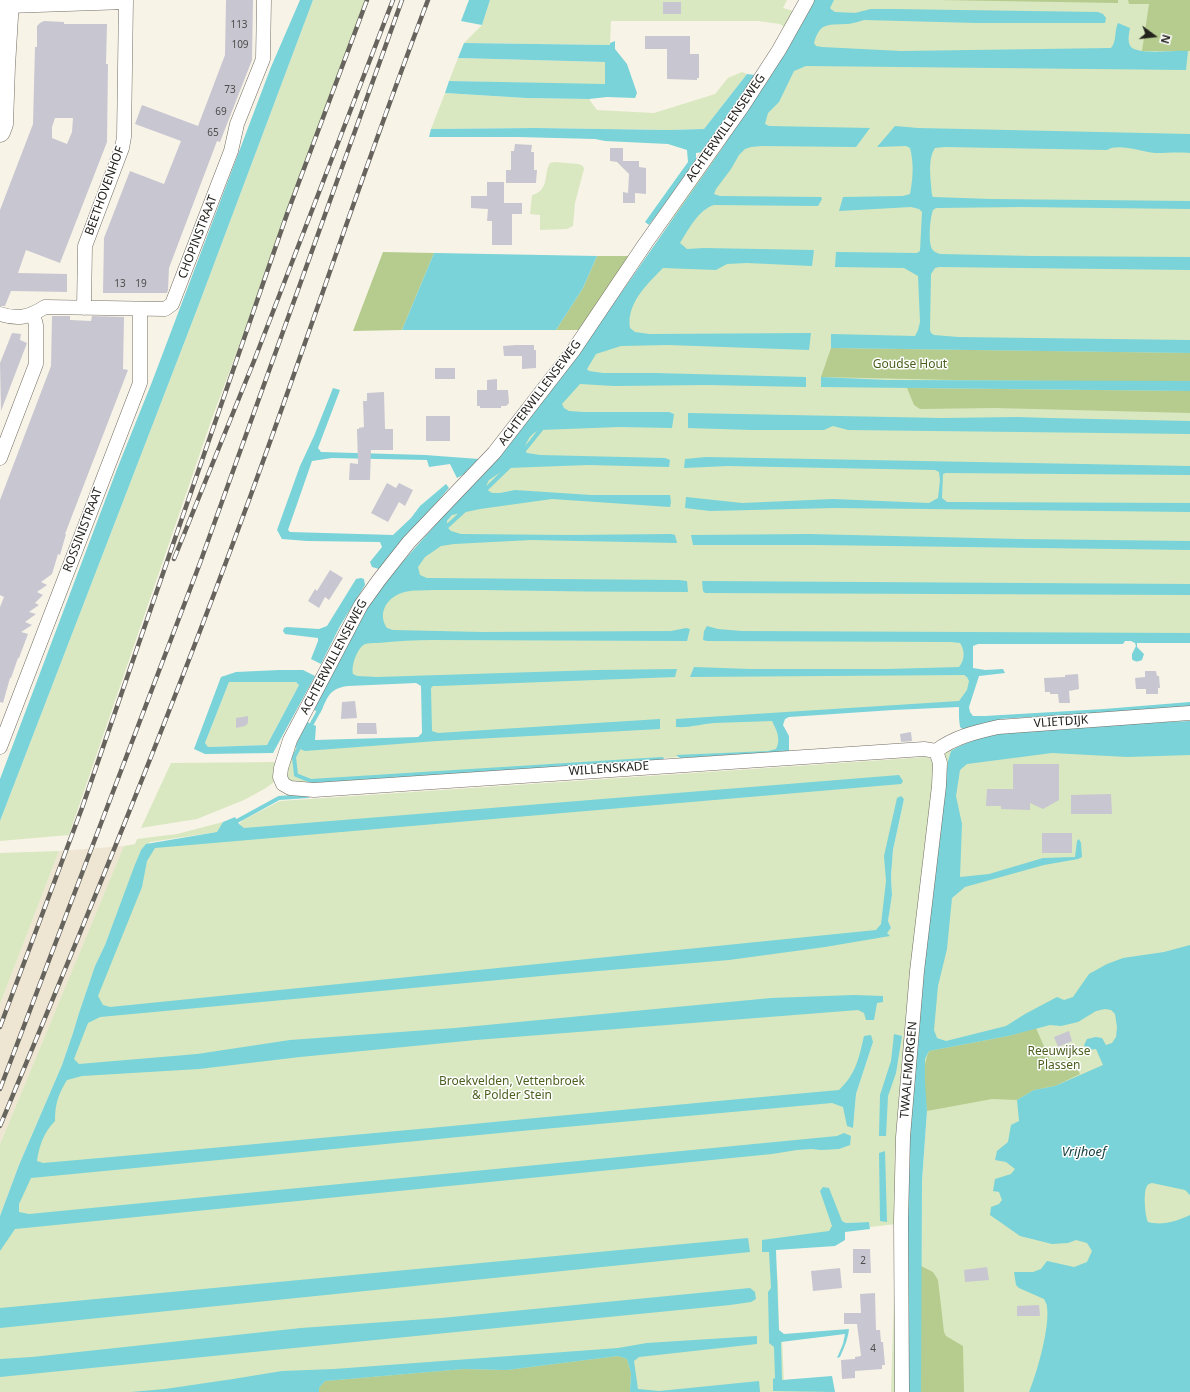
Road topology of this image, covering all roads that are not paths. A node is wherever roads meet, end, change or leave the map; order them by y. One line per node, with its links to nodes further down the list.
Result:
1 (264, 0): 8 (street, CHOPINSTRAAT)
2 (807, 0): 15 (street, ACHTERWILLENSEWEG)
3 (126, 1): 4 (street); 7 (street, BEETHOVENHOF)
4 (7, 2): 5 (street)
5 (2, 66): 6 (street)
6 (0, 132)
7 (84, 308): 8 (street, CHOPINSTRAAT); 10 (street, CHOPINSTRAAT)
8 (140, 309): 13 (street, ROSSINISTRAAT)
9 (0, 314): 10 (street, CHOPINSTRAAT)
10 (34, 314): 11 (street)
11 (0, 458)
12 (1190, 713): 14 (street, VLIETDIJK)
13 (0, 747)
14 (936, 751): 15 (street, WILLENSKADE); 16 (street, TWAALFMORGEN)
15 (283, 784)
16 (902, 1392)

